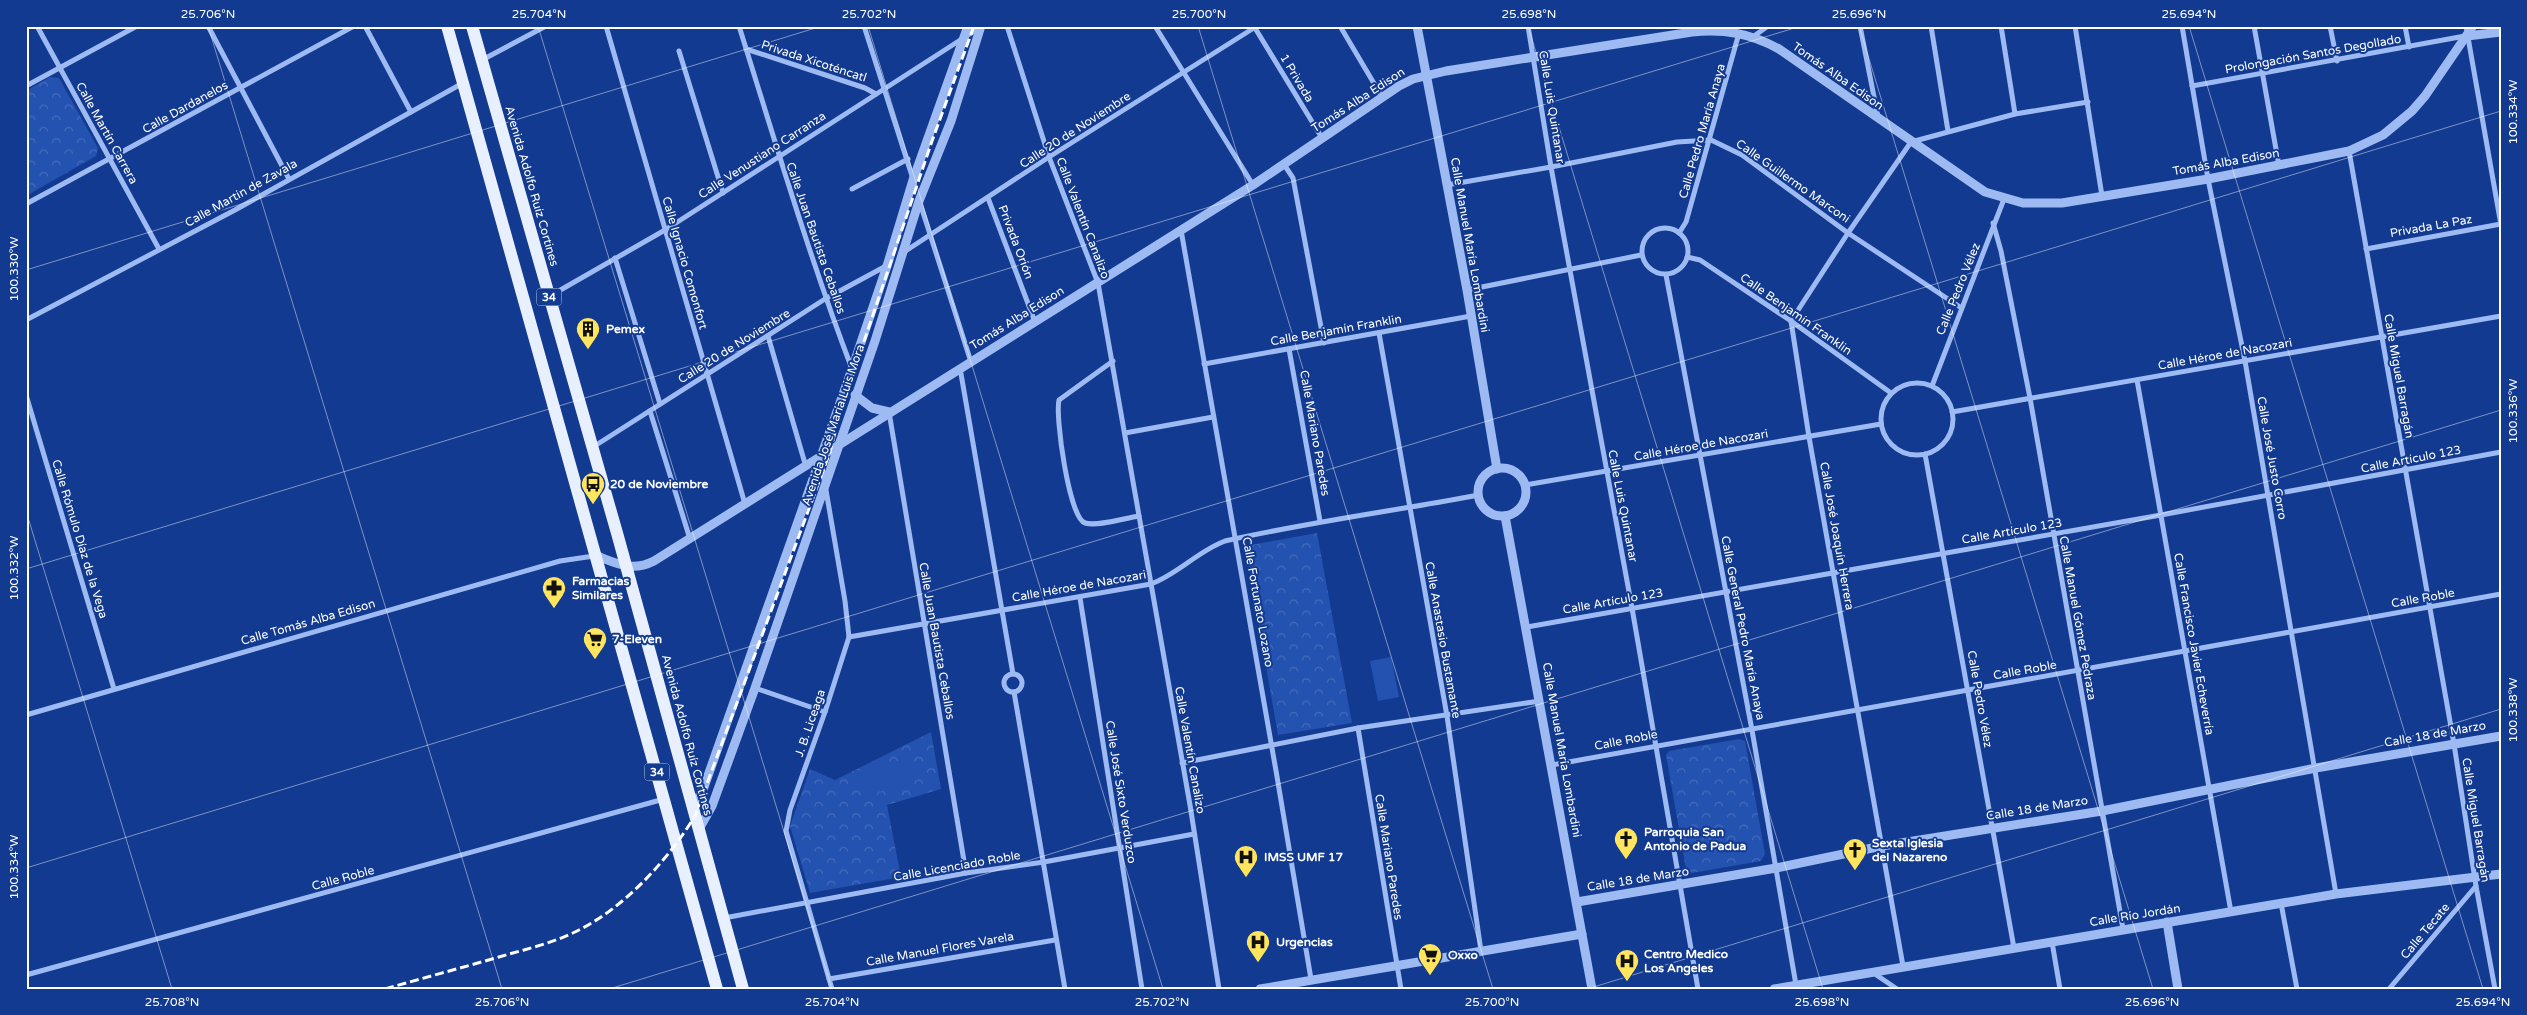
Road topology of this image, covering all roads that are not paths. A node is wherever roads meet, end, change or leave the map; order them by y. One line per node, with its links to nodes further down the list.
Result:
1 (37, 26): 41 (street, Calle Martín Carrera)
2 (138, 26): 41 (street)
3 (208, 26): 48 (street)
4 (354, 26): 48 (street, Calle Dardanelos)
5 (365, 26): 53 (street)
6 (448, 26): 45 (main road, 34)
7 (472, 26): 39 (main road, Avenida Adolfo Ruíz Cortines / 34)
8 (546, 26): 39 (street)
9 (606, 26): 85 (street, Calle Ignacio Comonfort)
10 (739, 26): 36 (street, Calle Juan Bautista Ceballos)
11 (864, 26): 49 (street)
12 (968, 26): 34 (street, Avenida José María Luis Mora)
13 (1006, 26): 62 (street, Calle Valentín Canalizo)
14 (1155, 26): 42 (street)
15 (1340, 26): 51 (street)
16 (1417, 26): 44 (street, Calle Manuel María Lombardini)
17 (1528, 26): 38 (street, Calle Luis Quintanar)
18 (1768, 26): 33 (street)
19 (1860, 26): 55 (street)
20 (1931, 26): 56 (street)
21 (2001, 26): 54 (street)
22 (2075, 26): 52 (street)
23 (2182, 26): 47 (street, Calle José Justo Corro)
24 (2254, 26): 43 (street)
25 (2330, 26): 40 (street)
26 (2405, 26): 35 (street)
27 (2473, 26): 30 (street, Tomás Alba Edison)
28 (982, 27): 34 (street, Calle Venustiano Carranza); 80 (street, Avenida José María Luis Mora)
29 (1256, 27): 42 (street, Calle 20 de Noviembre); 57 (street, 1 Privada)
30 (2466, 31): 31 (street); 35 (street, Prolongación Santos Degollado); 60 (street, Tomás Alba Edison); 69 (street)
31 (2501, 32)
32 (1739, 33): 33 (street, Tomás Alba Edison); 38 (street, Tomás Alba Edison); 58 (street, Calle Pedro María Anaya)
33 (1754, 36): 55 (street, Tomás Alba Edison)
34 (964, 37): 49 (street, Calle Venustiano Carranza); 72 (street, Avenida José María Luis Mora)
35 (2409, 47): 40 (street, Prolongación Santos Degollado)
36 (746, 49): 50 (street, Privada Xicoténcatl); 61 (street, Calle Juan Bautista Ceballos)
37 (679, 51): 76 (street)
38 (1534, 58): 44 (street, Tomás Alba Edison); 67 (street, Calle Luis Quintanar)
39 (481, 60): 100 (main road, Avenida Adolfo Ruíz Cortines / 34)
40 (2337, 61): 43 (street, Prolongación Santos Degollado)
41 (60, 68): 46 (street); 63 (street, Calle Martín Carrera)
42 (1184, 73): 62 (street, Calle 20 de Noviembre); 73 (street)
43 (2262, 74): 47 (street, Prolongación Santos Degollado); 66 (street)
44 (1426, 75): 51 (street, Tomás Alba Edison); 74 (street, Calle Manuel María Lombardini)
45 (464, 83): 53 (street, Calle Martín de Zavala); 158 (main road, 34)
46 (26, 86)
47 (2192, 86): 71 (street, Calle José Justo Corro)
48 (240, 88): 63 (street, Calle Dardanelos); 70 (street)
49 (883, 88): 50 (street, Calle Venustiano Carranza); 64 (street)
50 (876, 94): 61 (street, Calle Venustiano Carranza)
51 (1382, 97): 57 (street, Tomás Alba Edison)
52 (2088, 102): 54 (street); 77 (street)
53 (411, 112): 70 (street, Calle Martín de Zavala)
54 (2016, 114): 56 (street)
55 (1878, 120): 59 (street, Tomás Alba Edison)
56 (1948, 131): 59 (street)
57 (1322, 138): 65 (street, Tomás Alba Edison)
58 (1711, 140): 67 (street, Calle Guillermo Marconi); 86 (street, Calle Pedro María Anaya); 87 (street, Calle Guillermo Marconi)
59 (1911, 142): 79 (street, Tomás Alba Edison); 87 (street)
60 (2350, 151): 66 (street, Tomás Alba Edison); 90 (street, Calle Miguel Barragán)
61 (778, 156): 76 (street, Calle Venustiano Carranza); 101 (street, Calle Juan Bautista Ceballos)
62 (1049, 157): 78 (street, Calle 20 de Noviembre); 98 (street, Calle Valentín Canalizo)
63 (110, 159): 81 (street, Calle Dardanelos); 89 (street, Calle Martín Carrera)
64 (908, 159): 72 (street); 75 (street)
65 (1283, 163): 73 (street, Tomás Alba Edison); 111 (street)
66 (2279, 166): 71 (street, Tomás Alba Edison)
67 (1551, 167): 74 (street, Calle Guillermo Marconi); 96 (street, Calle Luis Quintanar)
68 (2501, 173): 69 (street)
69 (2492, 174): 83 (street)
70 (289, 179): 89 (street, Calle Martín de Zavala)
71 (2208, 179): 77 (street, Tomás Alba Edison); 114 (street, Calle José Justo Corro)
72 (913, 180): 95 (street, Avenida José María Luis Mora)
73 (1253, 185): 84 (street, Tomás Alba Edison)
74 (1447, 185): 99 (street, Calle Manuel María Lombardini)
75 (852, 189)
76 (723, 193): 85 (street, Calle Venustiano Carranza)
77 (2102, 196): 79 (street, Tomás Alba Edison)
78 (988, 198): 88 (street, Calle 20 de Noviembre); 107 (street, Privada Orión)
79 (2004, 199): 82 (street, Calle Pedro Vélez)
80 (919, 201): 88 (street); 91 (street, Avenida José María Luis Mora)
81 (26, 204)
82 (1993, 223): 102 (street, Calle Pedro Vélez); 125 (street, Calle Manuel Gómez Pedraza)
83 (2501, 224): 90 (street, Privada La Paz)
84 (1180, 229): 98 (street, Tomás Alba Edison); 116 (street, Calle Fortunato Lozano)
85 (665, 230): 94 (street, Calle Venustiano Carranza); 119 (street, Calle Ignacio Comonfort)
86 (1679, 233): 92 (street); 93 (street)
87 (1848, 233): 102 (street, Calle Guillermo Marconi); 106 (street)
88 (931, 235): 91 (street, Calle 20 de Noviembre); 115 (street)
89 (159, 249): 105 (street, Calle Martín de Zavala)
90 (2366, 249): 110 (street, Calle Miguel Barragán)
91 (904, 252): 123 (street, Avenida José María Luis Mora)
92 (1641, 254): 96 (street); 97 (street)
93 (1688, 257): 97 (street); 106 (street, Calle Benjamín Franklin)
94 (615, 258): 100 (street, Calle Venustiano Carranza); 126 (street)
95 (887, 266): 101 (street, Calle 20 de Noviembre); 118 (street, Avenida José María Luis Mora)
96 (1570, 270): 99 (street); 143 (street, Calle Luis Quintanar)
97 (1666, 275): 138 (street, Calle General Pedro María Anaya)
98 (1098, 283): 107 (street, Tomás Alba Edison); 113 (street, Calle Valentín Canalizo)
99 (1467, 290): 103 (street, Calle Manuel María Lombardini)
100 (549, 296): 134 (main road, Avenida Adolfo Ruíz Cortines / 34)
101 (825, 299): 109 (street, Calle 20 de Noviembre); 118 (street, Calle Juan Bautista Ceballos)
102 (1960, 307): 121 (street, Calle Pedro Vélez)
103 (1471, 316): 108 (street, Calle Benjamín Franklin); 141 (street, Calle Manuel María Lombardini)
104 (2501, 316): 110 (street, Calle Héroe de Nacozari)
105 (26, 320)
106 (1791, 321): 122 (street, Calle Benjamín Franklin); 133 (street, Calle José Joaquín Herrera)
107 (1036, 322): 115 (street, Tomás Alba Edison)
108 (1378, 333): 111 (street, Calle Benjamín Franklin); 149 (street, Calle Anastasio Bustamante)
109 (768, 336): 119 (street, Calle 20 de Noviembre); 140 (street)
110 (2382, 337): 114 (street, Calle Héroe de Nacozari); 142 (street, Calle Miguel Barragán)
111 (1324, 343): 112 (street, Calle Benjamín Franklin)
112 (1289, 349): 116 (street, Calle Benjamín Franklin); 153 (street, Calle Mariano Paredes)
113 (1113, 361): 132 (street, Calle Valentín Canalizo); 150 (street)
114 (2245, 361): 120 (street, Calle Héroe de Nacozari); 147 (street, Calle José Justo Corro)
115 (971, 362): 117 (street, Tomás Alba Edison)
116 (1204, 364): 130 (street, Calle Fortunato Lozano)
117 (960, 368): 128 (street, Tomás Alba Edison); 167 (street)
118 (852, 369): 139 (street, Avenida José María Luis Mora)
119 (707, 374): 126 (street, Calle 20 de Noviembre); 148 (street, Calle Ignacio Comonfort)
120 (2136, 380): 125 (street, Calle Héroe de Nacozari); 152 (street, Calle Francisco Javier Echeverría)
121 (1932, 386): 122 (street); 129 (street)
122 (1891, 393): 131 (street)
123 (855, 394): 128 (street); 135 (street, Avenida José María Luis Mora)
124 (26, 395): 175 (street, Calle Rómulo Díaz de la Vega)
125 (2030, 398): 129 (street, Calle Héroe de Nacozari); 154 (street, Calle Manuel Gómez Pedraza)
126 (660, 404): 127 (street, Calle 20 de Noviembre)
127 (650, 411): 134 (street, Calle 20 de Noviembre); 156 (street)
128 (889, 412): 135 (street, Tomás Alba Edison); 168 (street, Calle Juan Bautista Ceballos)
129 (1952, 412): 137 (street)
130 (1213, 417): 132 (street); 155 (street, Calle Fortunato Lozano)
131 (1881, 424): 133 (street, Calle Héroe de Nacozari); 137 (street)
132 (1125, 432): 150 (street, Calle Valentín Canalizo)
133 (1809, 437): 138 (street, Calle Héroe de Nacozari); 160 (street, Calle José Joaquín Herrera)
134 (593, 447): 159 (main road, Avenida Adolfo Ruíz Cortines / 34)
135 (837, 447): 139 (street, Tomás Alba Edison); 145 (street, Avenida José María Luis Mora)
136 (2501, 452): 142 (street, Calle Artículo 123)
137 (1925, 454): 157 (street, Calle Pedro Vélez)
138 (1700, 455): 143 (street, Calle Héroe de Nacozari); 162 (street, Calle General Pedro María Anaya)
139 (821, 458): 140 (street, Tomás Alba Edison); 145 (street, J. B. Liceaga); 195 (street, Avenida José María Luis Mora)
140 (806, 467): 148 (street, Tomás Alba Edison)
141 (1497, 469): 144 (street); 146 (street)
142 (2405, 470): 147 (street, Calle Artículo 123); 165 (street, Calle Miguel Barragán)
143 (1606, 472): 144 (street, Calle Héroe de Nacozari); 166 (street, Calle Luis Quintanar)
144 (1525, 485): 151 (street)
145 (825, 486): 171 (street, J. B. Liceaga); 176 (street, Avenida José María Luis Mora)
146 (1479, 495): 149 (street, Calle Héroe de Nacozari); 151 (street)
147 (2268, 495): 152 (street, Calle Artículo 123); 170 (street, Calle José Justo Corro)
148 (746, 505): 156 (street, Tomás Alba Edison)
149 (1410, 508): 153 (street, Calle Héroe de Nacozari); 183 (street, Calle Anastasio Bustamante)
150 (1139, 516): 161 (street, Calle Valentín Canalizo)
151 (1505, 516): 169 (street, Calle Manuel María Lombardini)
152 (2161, 516): 154 (street, Calle Artículo 123); 172 (street, Calle Francisco Javier Echeverría)
153 (1320, 520): 155 (street, Calle Héroe de Nacozari)
154 (2053, 534): 157 (street, Calle Artículo 123); 173 (street, Calle Manuel Gómez Pedraza)
155 (1237, 538): 161 (street, Calle Héroe de Nacozari); 187 (street, Calle Fortunato Lozano)
156 (690, 539): 159 (street, Tomás Alba Edison)
157 (1942, 553): 160 (street, Calle Artículo 123); 177 (street, Calle Pedro Vélez)
158 (597, 556): 159 (street); 175 (street, Calle Tomás Alba Edison); 194 (main road, 34)
159 (627, 568): 195 (main road, Avenida Adolfo Ruíz Cortines / 34)
160 (1833, 574): 162 (street, Calle Artículo 123); 180 (street, Calle José Joaquín Herrera)
161 (1151, 584): 164 (street, Calle Héroe de Nacozari); 190 (street, Calle Valentín Canalizo)
162 (1725, 591): 166 (street, Calle Artículo 123); 185 (street, Calle General Pedro María Anaya)
163 (2501, 594): 165 (street, Calle Roble)
164 (1080, 598): 167 (street, Calle Héroe de Nacozari); 201 (street, Calle José Sixto Verduzco)
165 (2430, 607): 170 (street, Calle Roble); 188 (street, Calle Miguel Barragán)
166 (1632, 608): 169 (street, Calle Artículo 123); 189 (street, Calle Luis Quintanar)
167 (1000, 611): 168 (street, Calle Héroe de Nacozari); 174 (street)
168 (924, 624): 171 (street, Calle Héroe de Nacozari); 204 (street, Calle Juan Bautista Ceballos)
169 (1527, 627): 179 (street, Calle Manuel María Lombardini)
170 (2293, 632): 172 (street, Calle Roble); 192 (street, Calle José Justo Corro)
171 (848, 637): 181 (street, J. B. Liceaga)
172 (2184, 651): 173 (street, Calle Roble); 193 (street, Calle Francisco Javier Echeverría)
173 (2078, 670): 177 (street, Calle Roble); 196 (street, Calle Manuel Gómez Pedraza)
174 (1013, 674): 178 (street); 178 (street)
175 (114, 688): 182 (street, Calle Tomás Alba Edison)
176 (755, 688): 181 (street); 198 (street, Avenida José María Luis Mora)
177 (1968, 690): 180 (street, Calle Roble); 197 (street, Calle Pedro Vélez)
178 (1014, 692): 202 (street)
179 (1540, 700): 183 (street); 191 (street, Calle Manuel María Lombardini)
180 (1859, 709): 185 (street, Calle Roble); 200 (street, Calle José Joaquín Herrera)
181 (825, 712): 211 (street, J. B. Liceaga)
182 (26, 715)
183 (1447, 716): 184 (street); 220 (street, Calle Anastasio Bustamante)
184 (1358, 728): 187 (street); 221 (street, Calle Mariano Paredes)
185 (1752, 730): 189 (street, Calle Roble); 203 (street, Calle General Pedro María Anaya)
186 (2501, 736): 188 (street, Calle 18 de Marzo)
187 (1272, 744): 190 (street); 226 (street, Calle Fortunato Lozano)
188 (2454, 744): 192 (street, Calle 18 de Marzo); 206 (street, Calle Miguel Barragán)
189 (1654, 745): 191 (street, Calle Roble); 207 (street, Calle Luis Quintanar)
190 (1182, 763): 199 (street, Calle Valentín Canalizo)
191 (1552, 765): 209 (street, Calle Manuel María Lombardini)
192 (2316, 768): 193 (street, Calle 18 de Marzo); 208 (street, Calle José Justo Corro)
193 (2210, 789): 196 (street, Calle 18 de Marzo); 212 (street, Calle Francisco Javier Echeverría)
194 (664, 799): 224 (street, Calle Roble); 228 (main road, 34)
195 (693, 808): 198 (main road, Avenida Adolfo Ruíz Cortines / 34)
196 (2102, 811): 197 (street, Calle 18 de Marzo); 215 (street, Calle Manuel Gómez Pedraza)
197 (1993, 827): 200 (street, Calle 18 de Marzo); 219 (street, Calle Pedro Vélez)
198 (699, 829): 213 (main road, Avenida Adolfo Ruíz Cortines / 34)
199 (1194, 834): 201 (street, Calle Licenciado Roble); 233 (street, Calle Valentín Canalizo)
200 (1882, 846): 203 (street, Calle 18 de Marzo); 222 (street, Calle José Joaquín Herrera)
201 (1119, 848): 202 (street, Calle Licenciado Roble); 232 (street, Calle José Sixto Verduzco)
202 (1044, 862): 204 (street, Calle Licenciado Roble); 217 (street)
203 (1776, 868): 207 (street, Calle 18 de Marzo); 227 (street, Calle General Pedro María Anaya)
204 (966, 873): 211 (street, Calle Licenciado Roble)
205 (2501, 874): 206 (street, Calle Río Jordán)
206 (2475, 882): 208 (street, Calle Río Jordán); 243 (street, Calle Tecate); 244 (street, Calle Miguel Barragán)
207 (1681, 885): 209 (street, Calle 18 de Marzo); 237 (street, Calle Luis Quintanar)
208 (2336, 894): 210 (street, Calle Río Jordán)
209 (1577, 902): 216 (street, Calle Manuel María Lombardini)
210 (2281, 903): 212 (street, Calle Río Jordán); 242 (street)
211 (807, 904): 213 (street, Calle Licenciado Roble); 225 (street, J. B. Liceaga)
212 (2231, 912): 214 (street, Calle Río Jordán)
213 (724, 918): 229 (main road, Avenida Adolfo Ruíz Cortines / 34)
214 (2167, 922): 215 (street, Calle Río Jordán); 241 (street)
215 (2123, 929): 218 (street, Calle Río Jordán)
216 (1582, 934): 220 (street); 236 (street, Calle Manuel María Lombardini)
217 (1055, 940): 225 (street, Calle Manuel Flores Varela); 231 (street)
218 (2052, 942): 219 (street, Calle Río Jordán); 240 (street)
219 (2014, 948): 222 (street, Calle Río Jordán)
220 (1481, 951): 221 (street)
221 (1397, 966): 226 (street); 235 (street, Calle Mariano Paredes)
222 (1903, 966): 223 (street, Calle Río Jordán)
223 (1871, 972): 227 (street, Calle Río Jordán); 239 (street)
224 (26, 975)
225 (829, 979): 230 (street, J. B. Liceaga)
226 (1311, 979): 234 (street)
227 (1796, 985): 238 (street, Calle Río Jordán)
228 (717, 989)
229 (743, 989)
230 (832, 989)
231 (1065, 989)
232 (1142, 989)
233 (1220, 989)
234 (1260, 989)
235 (1401, 989)
236 (1592, 989)
237 (1698, 989)
238 (1774, 989)
239 (1897, 989)
240 (2060, 989)
241 (2178, 989)
242 (2296, 989)
243 (2389, 989)
244 (2495, 989)

